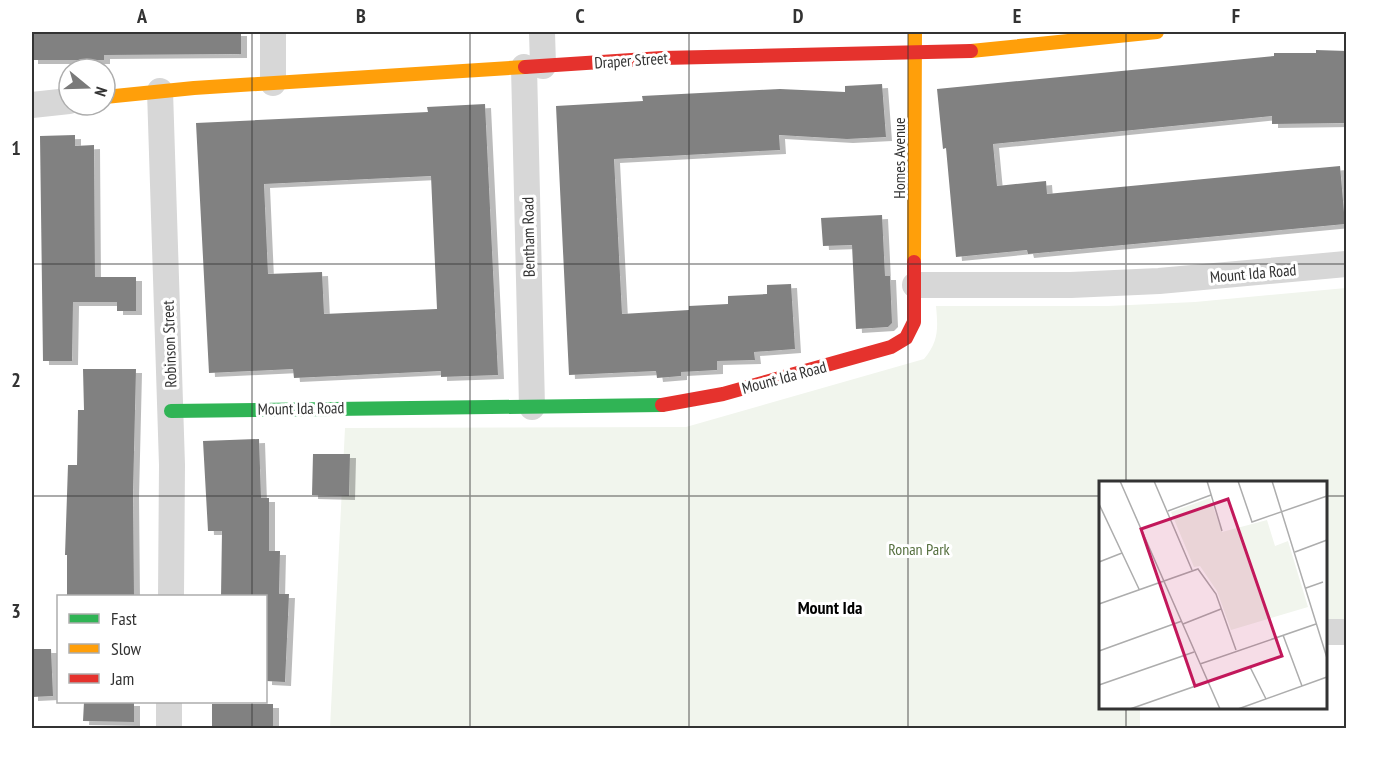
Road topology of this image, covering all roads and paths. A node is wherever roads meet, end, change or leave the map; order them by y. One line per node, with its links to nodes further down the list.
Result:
1 (273, 32): 7 (street)
2 (542, 32): 6 (street, Bentham Road)
3 (915, 32): 5 (street, Homes Avenue)
4 (1157, 32): 5 (street, Draper Street)
5 (915, 53): 6 (street, Draper Street); 13 (street, Homes Avenue)
6 (534, 67): 7 (street, Draper Street); 14 (street, Bentham Road)
7 (273, 83): 8 (street, Draper Street)
8 (160, 91): 9 (street, Draper Street); 15 (street, Robinson Street)
9 (117, 96)
10 (57, 102): 11 (street)
11 (32, 105)
12 (1347, 264): 13 (street, Mount Ida Road)
13 (915, 285): 14 (street, Mount Ida Road)
14 (532, 407): 15 (street, Mount Ida Road)
15 (171, 411): 16 (street, Robinson Street)
16 (171, 595)
17 (1327, 632): 18 (street)
18 (1347, 632)
19 (169, 703): 20 (street)
20 (169, 729)

